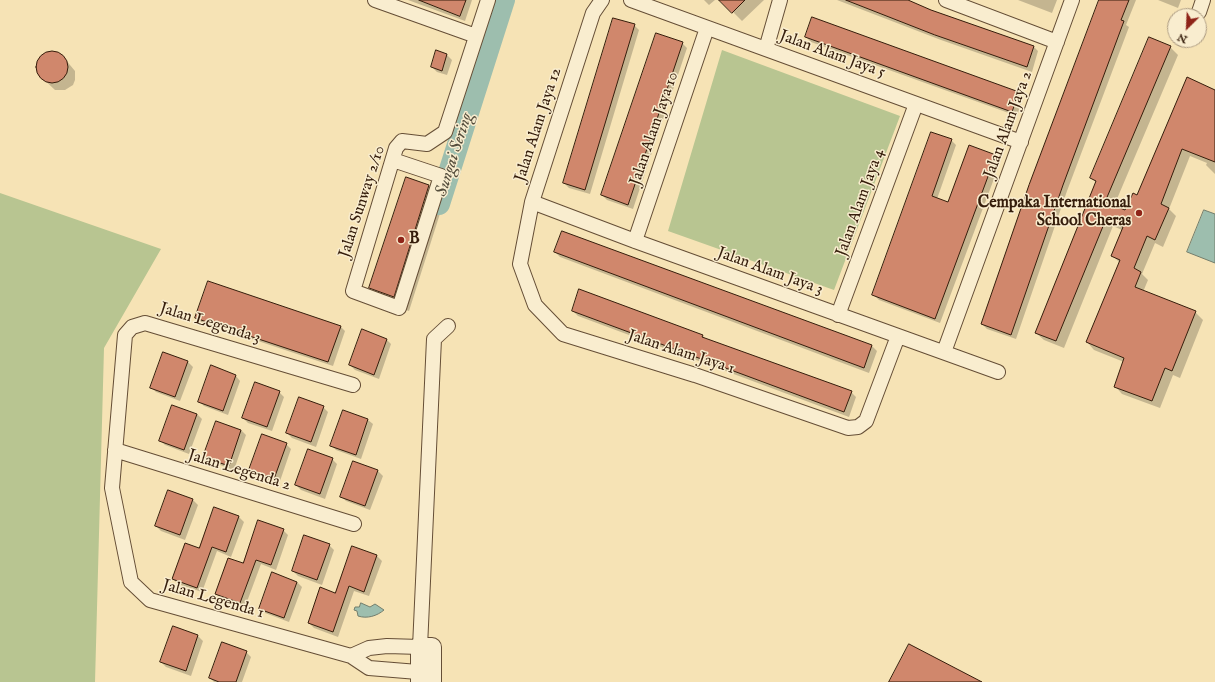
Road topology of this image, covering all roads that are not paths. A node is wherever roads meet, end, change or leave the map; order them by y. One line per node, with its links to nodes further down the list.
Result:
1 (375, 0): 9 (street)
2 (488, 0): 9 (street, Jalan Sunway 2/10)
3 (602, 0): 15 (street, Jalan Alam Jaya 12)
4 (631, 0): 8 (street, Jalan Alam Jaya 5)
5 (780, 0): 11 (street)
6 (946, 0): 10 (street)
7 (1072, 0): 10 (street, Jalan Alam Jaya 2)
8 (707, 28): 11 (street, Jalan Alam Jaya 5); 16 (street, Jalan Alam Jaya 10)
9 (476, 36): 14 (street, Jalan Sunway 2/10)
10 (1057, 42): 13 (street, Jalan Alam Jaya 2)
11 (766, 49): 12 (street, Jalan Alam Jaya 5)
12 (916, 104): 13 (street, Jalan Alam Jaya 5); 18 (street, Jalan Alam Jaya 4)
13 (1021, 142): 21 (street, Jalan Alam Jaya 2)
14 (393, 160): 14 (street, Jalan Sunway 2/10)
15 (532, 202): 16 (street, Jalan Alam Jaya 3); 17 (street, Jalan Alam Jaya 12)
16 (635, 241): 18 (street, Jalan Alam Jaya 3)
17 (520, 264): 20 (street, Jalan Alam Jaya 1)
18 (838, 315): 20 (street, Jalan Alam Jaya 3)
19 (448, 326): 26 (street)
20 (898, 336): 21 (street, Jalan Alam Jaya 3)
21 (944, 352): 22 (street, Jalan Alam Jaya 3)
22 (998, 372)
23 (353, 385): 24 (street, Jalan Legenda 3)
24 (115, 450): 25 (street, Jalan Legenda 2); 27 (street, Jalan Legenda 1)
25 (354, 524)
26 (426, 647): 27 (street); 28 (street)
27 (351, 656): 28 (street, Jalan Legenda 1)
28 (426, 678)

